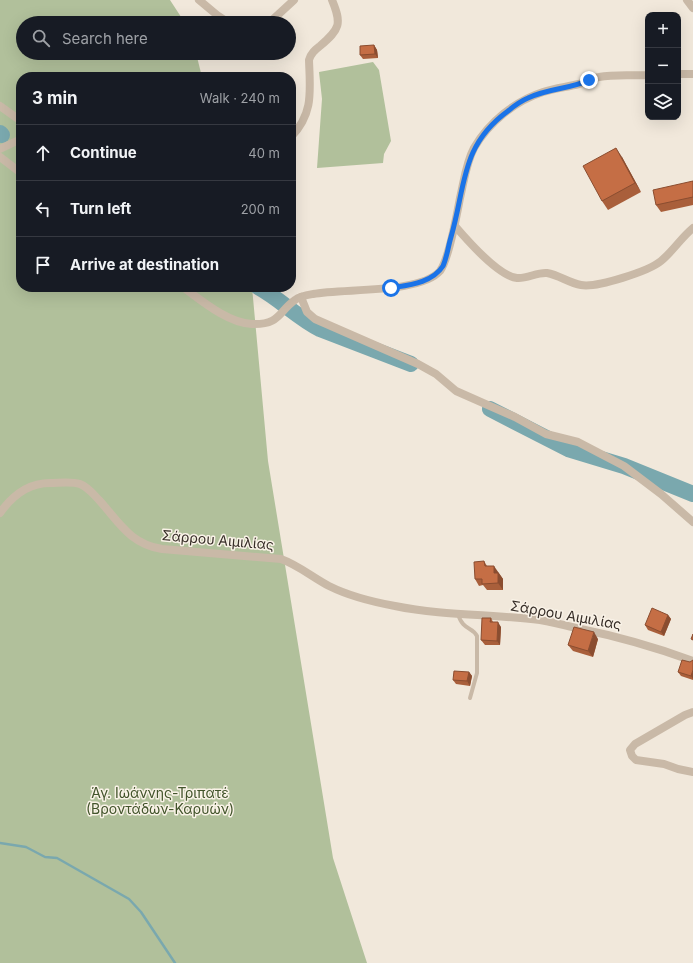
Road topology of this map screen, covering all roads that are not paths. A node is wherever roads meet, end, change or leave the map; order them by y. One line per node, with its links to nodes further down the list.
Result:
1 (199, 0): 6 (street)
2 (294, 0): 7 (street)
3 (332, 0): 13 (street)
4 (687, 0): 5 (street)
5 (693, 8)
6 (217, 16)
7 (277, 16)
8 (681, 74): 9 (street)
9 (693, 74)
10 (645, 75): 18 (street)
11 (0, 106): 12 (street)
12 (16, 117)
13 (296, 131)
14 (16, 141): 15 (street)
15 (2, 148)
16 (0, 157): 17 (street)
17 (16, 169)
18 (454, 226): 19 (street); 21 (street)
19 (693, 228)
20 (190, 292): 21 (street)
21 (297, 299): 23 (street)
22 (0, 513): 24 (street, Σάρρου Αιμιλίας)
23 (693, 522)
24 (458, 614): 25 (street, Σάρρου Αιμιλίας); 26 (lane)
25 (693, 661)
26 (470, 698)
27 (693, 712): 28 (street)
28 (693, 772)

